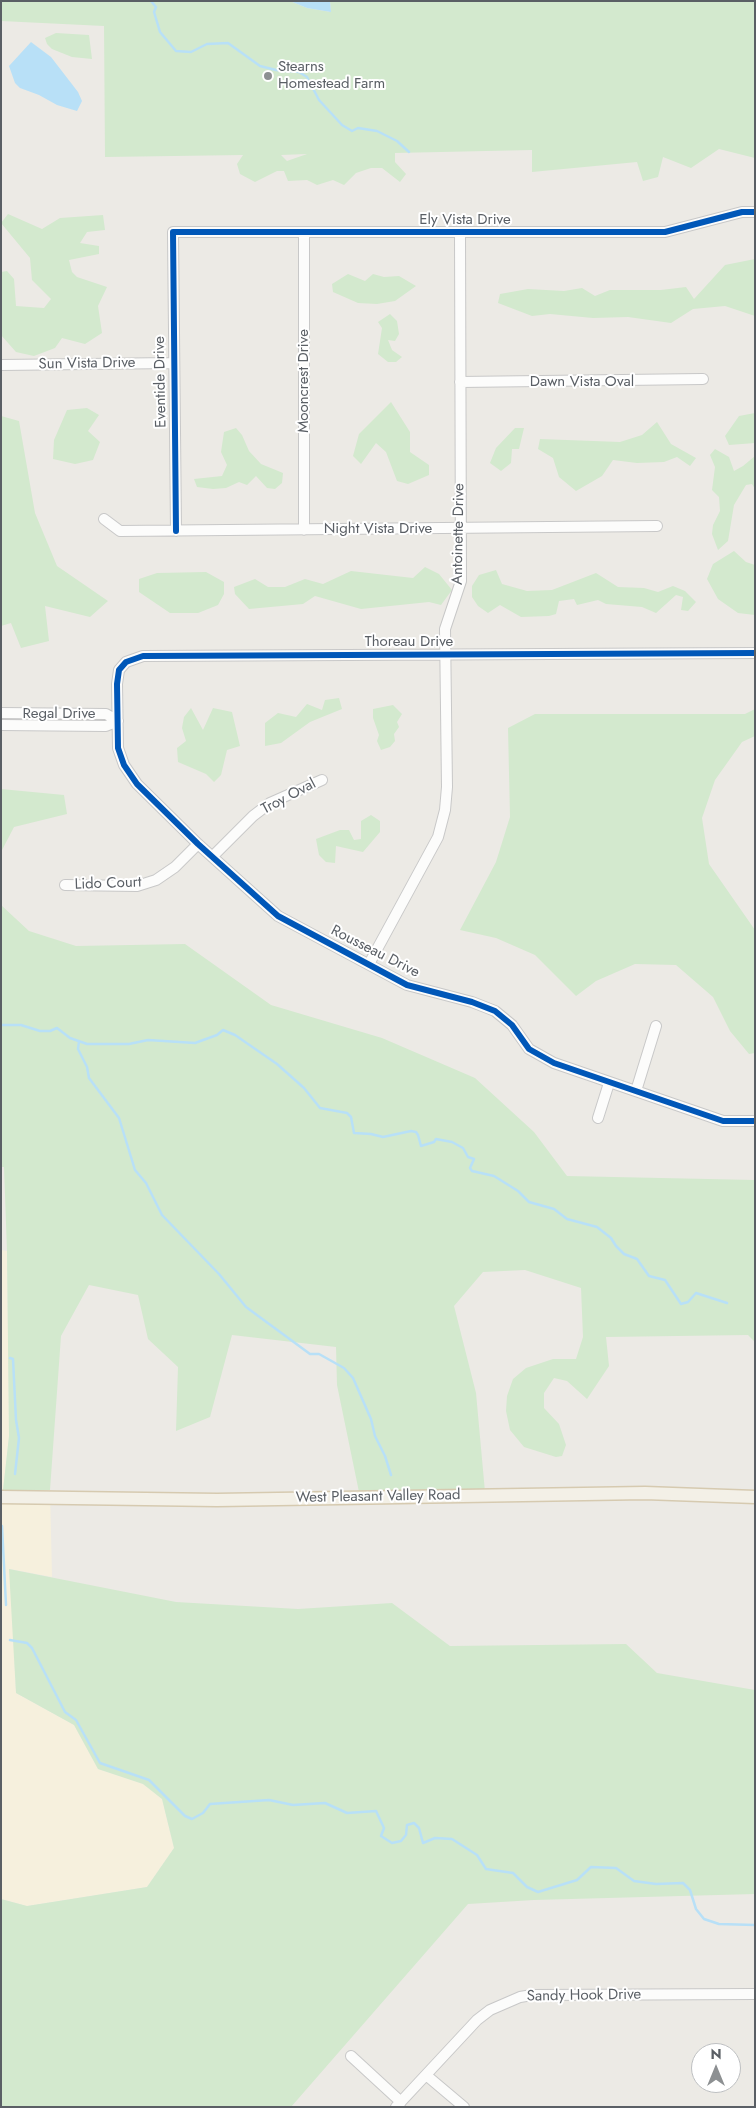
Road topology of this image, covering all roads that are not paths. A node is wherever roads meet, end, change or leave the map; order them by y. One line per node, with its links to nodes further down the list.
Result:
1 (755, 212): 4 (street, Ely Vista Drive)
2 (173, 232): 3 (street, Ely Vista Drive); 5 (street, Eventide Drive)
3 (304, 232): 4 (street, Ely Vista Drive); 12 (street, Mooncrest Drive)
4 (460, 232): 8 (street, Antoinette Drive)
5 (173, 363): 6 (street, Sun Vista Drive); 13 (street, Eventide Drive)
6 (1, 365)
7 (703, 379): 8 (street, Dawn Vista Oval)
8 (460, 382): 11 (street, Antoinette Drive)
9 (104, 518): 13 (street, Night Vista Drive)
10 (656, 526): 11 (street, Night Vista Drive)
11 (460, 529): 12 (street, Night Vista Drive); 15 (street, Antoinette Drive)
12 (304, 530): 13 (street, Night Vista Drive)
13 (176, 531)
14 (755, 653): 15 (street, Thoreau Drive)
15 (445, 654): 17 (street, Thoreau Drive); 23 (street, Antoinette Drive)
16 (1, 713): 17 (street, Regal Drive)
17 (118, 720): 18 (street, Regal Drive); 20 (street, Rousseau Drive)
18 (1, 725)
19 (322, 780): 21 (street, Troy Oval)
20 (198, 844): 21 (street, Rousseau Drive); 22 (street, Lido Court)
21 (213, 856): 23 (street, Rousseau Drive)
22 (65, 885)
23 (369, 964): 25 (street, Rousseau Drive)
24 (656, 1026): 26 (street)
25 (609, 1084): 26 (street, Rousseau Drive); 27 (street)
26 (636, 1091): 28 (street, Rousseau Drive)
27 (598, 1118)
28 (755, 1121)
29 (755, 1496): 30 (main road, West Pleasant Valley Road)
30 (1, 1497)
31 (755, 1994): 33 (street, Sandy Hook Drive)
32 (351, 2056): 34 (street)
33 (426, 2075): 34 (street, Sandy Hook Drive); 35 (street)
34 (398, 2104)
35 (464, 2107)

